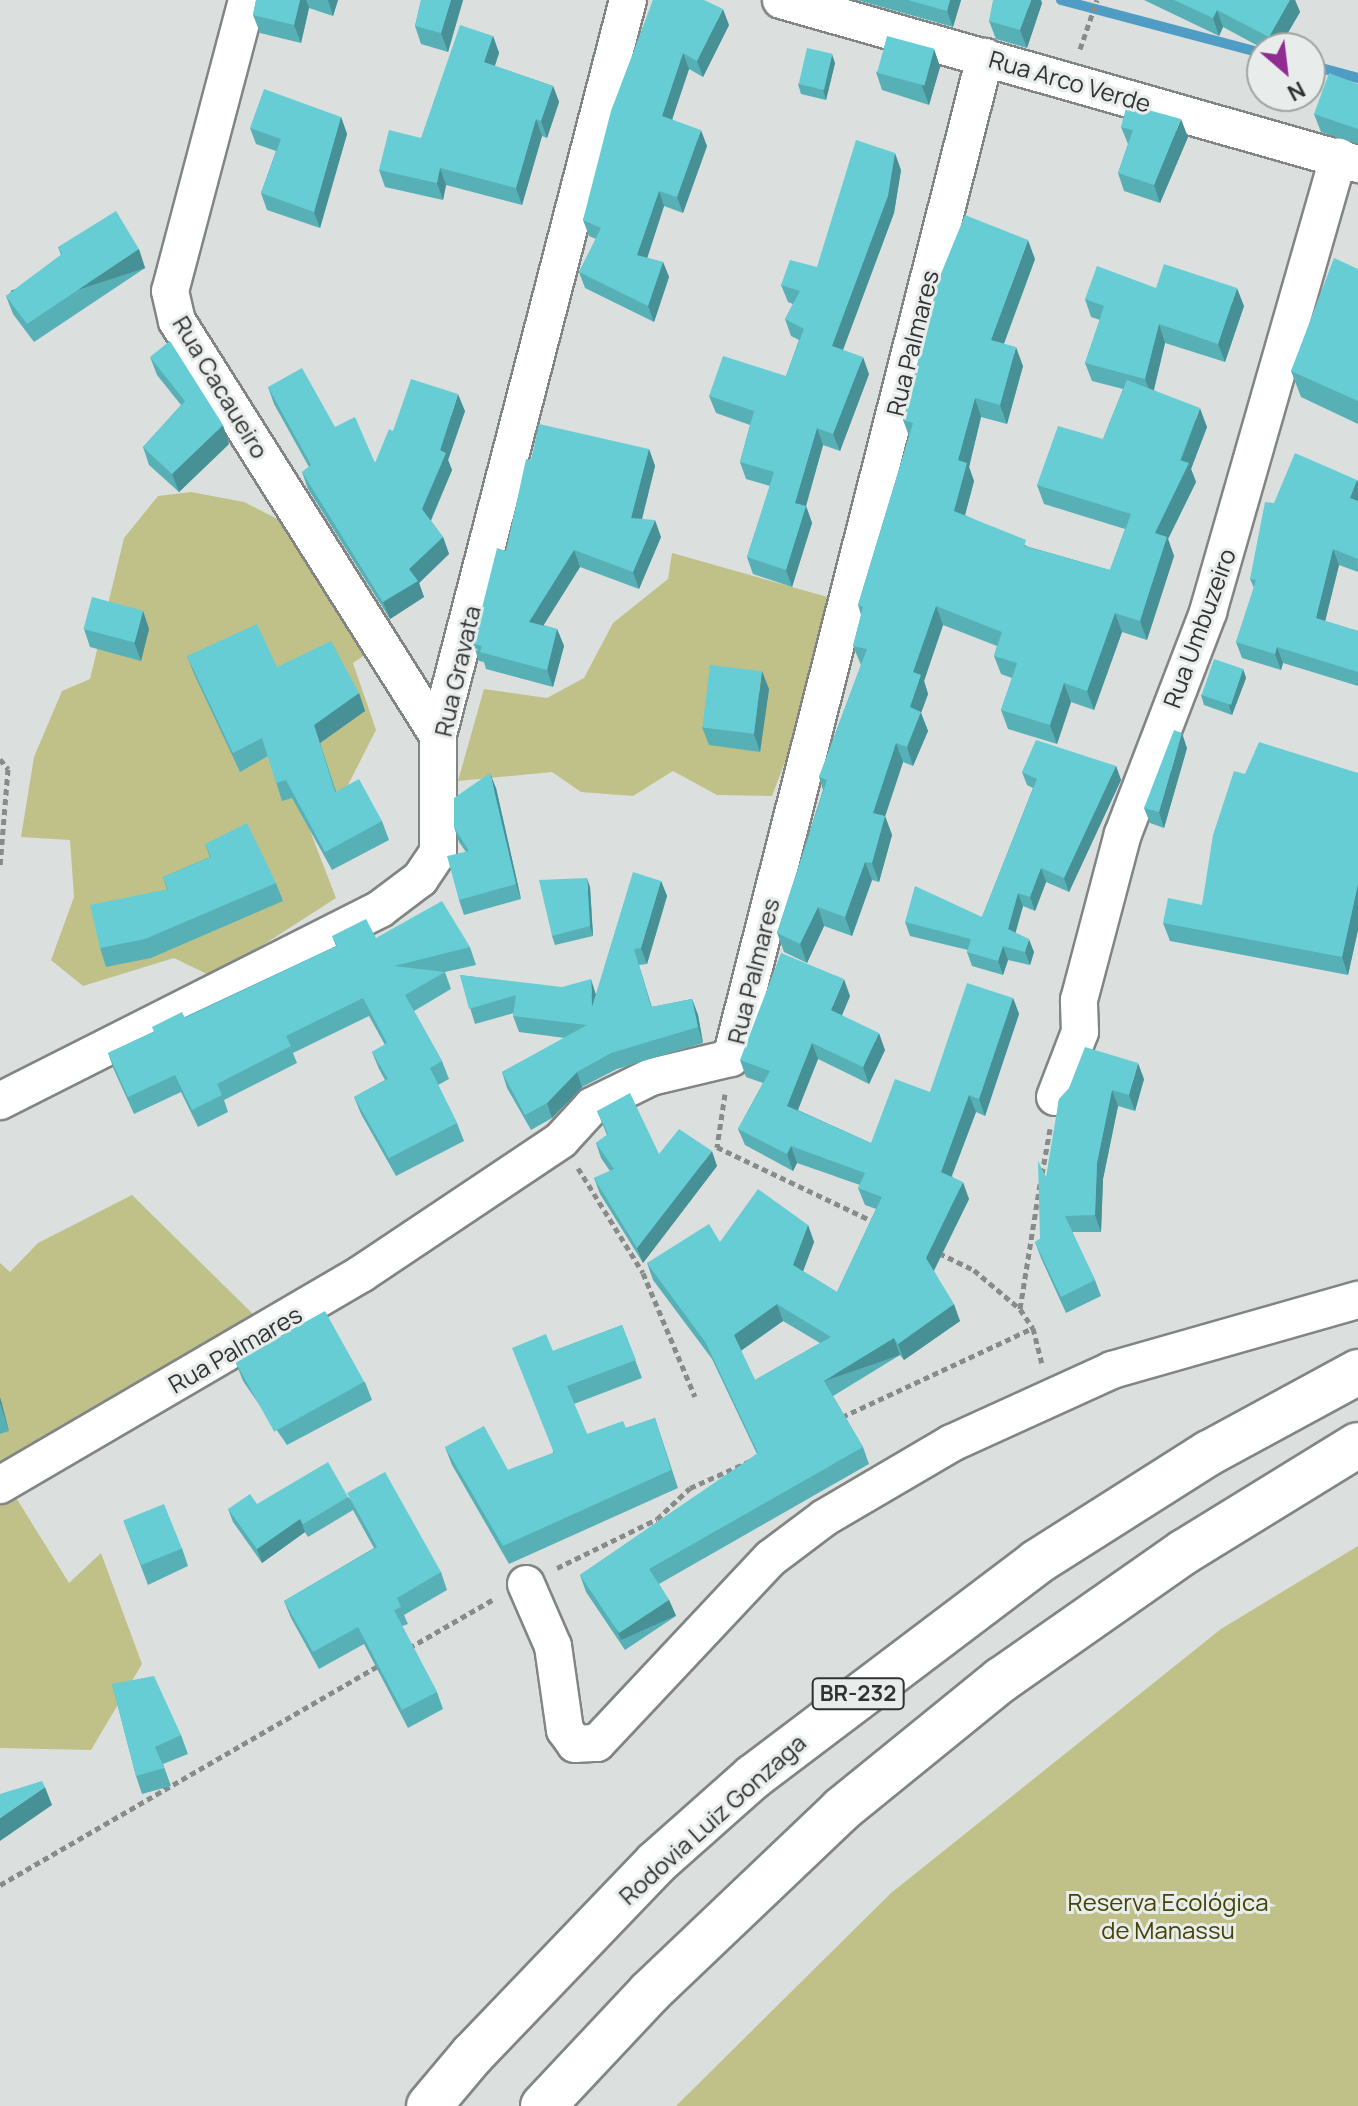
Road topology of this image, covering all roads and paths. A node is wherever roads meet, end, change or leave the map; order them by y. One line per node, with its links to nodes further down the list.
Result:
1 (247, 0): 8 (street, Rua Cacaueiro)
2 (628, 0): 8 (street, Rua Gravata)
3 (781, 0): 6 (street, Rua Arco Verde)
4 (1097, 0): 5 (path)
5 (1087, 30)
6 (985, 57): 7 (street, Rua Arco Verde); 11 (street, Rua Palmares)
7 (1348, 160): 12 (street, Rua Umbuzeiro)
8 (438, 735): 13 (street, Rua Gravata)
9 (0, 759): 10 (path)
10 (0, 866)
11 (731, 1058): 14 (street, Rua Palmares); 15 (path)
12 (1055, 1097): 18 (path)
13 (0, 1101)
14 (561, 1140): 21 (path); 23 (street, Rua Palmares)
15 (888, 1229)
16 (931, 1250): 18 (path)
17 (1358, 1300): 20 (street)
18 (1020, 1309): 20 (path)
19 (1358, 1372): 25 (highway, Rodovia Luiz Gonzaga / BR-232)
20 (1050, 1395): 24 (street)
21 (695, 1397)
22 (1358, 1445): 26 (highway, BR-232)
23 (0, 1485)
24 (526, 1584)
25 (429, 2106)
26 (543, 2106)

